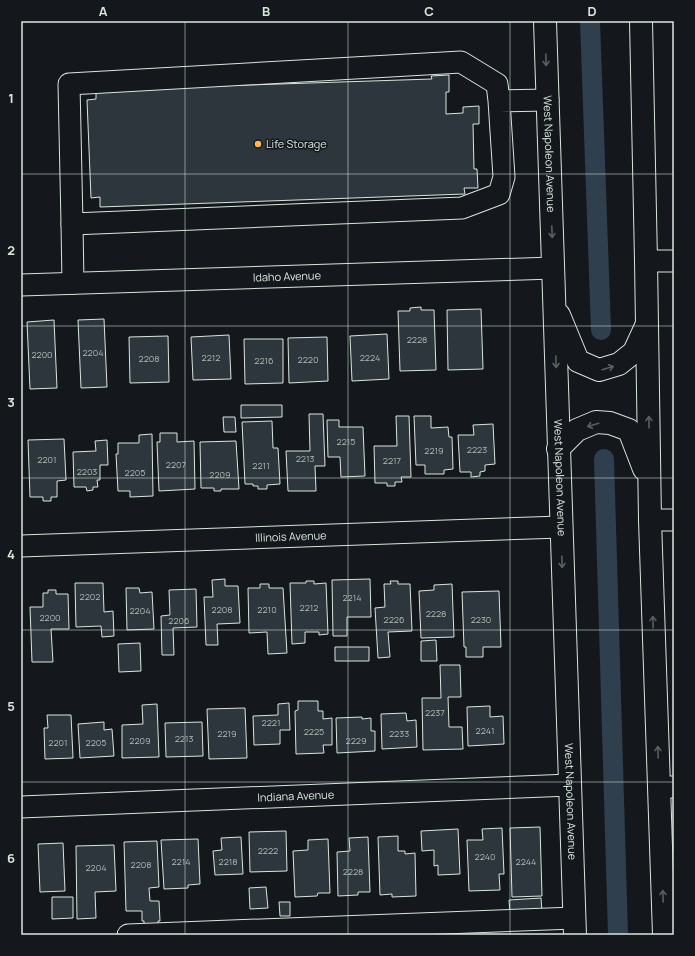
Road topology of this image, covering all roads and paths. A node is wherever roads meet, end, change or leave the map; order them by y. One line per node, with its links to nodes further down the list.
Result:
1 (545, 21): 3 (main road, West Napoleon Avenue, one-way to 3)
2 (640, 21): 6 (main road)
3 (548, 100): 4 (street); 8 (main road, West Napoleon Avenue, one-way to 8)
4 (498, 101): 5 (street); 5 (street)
5 (72, 224): 9 (street)
6 (646, 261): 7 (street); 12 (main road)
7 (674, 261)
8 (553, 268): 9 (street, Idaho Avenue); 11 (main road, West Napoleon Avenue)
9 (73, 283): 10 (street, Idaho Avenue)
10 (21, 285)
11 (554, 303): 12 (main road, one-way to 12); 13 (main road, West Napoleon Avenue, one-way to 13)
12 (647, 324): 14 (main road, one-way to 12)
13 (558, 449): 14 (main road, one-way to 13); 17 (main road, West Napoleon Avenue)
14 (650, 483): 15 (main road)
15 (650, 520): 16 (street); 20 (main road, one-way to 15)
16 (674, 520)
17 (561, 528): 18 (street, Illinois Avenue); 19 (main road, West Napoleon Avenue, one-way to 19)
18 (21, 546)
19 (570, 785): 21 (street, Indiana Avenue); 22 (main road, West Napoleon Avenue)
20 (666, 787): 24 (main road, one-way to 20)
21 (21, 807)
22 (575, 927): 23 (street)
23 (128, 935)
24 (664, 935)

